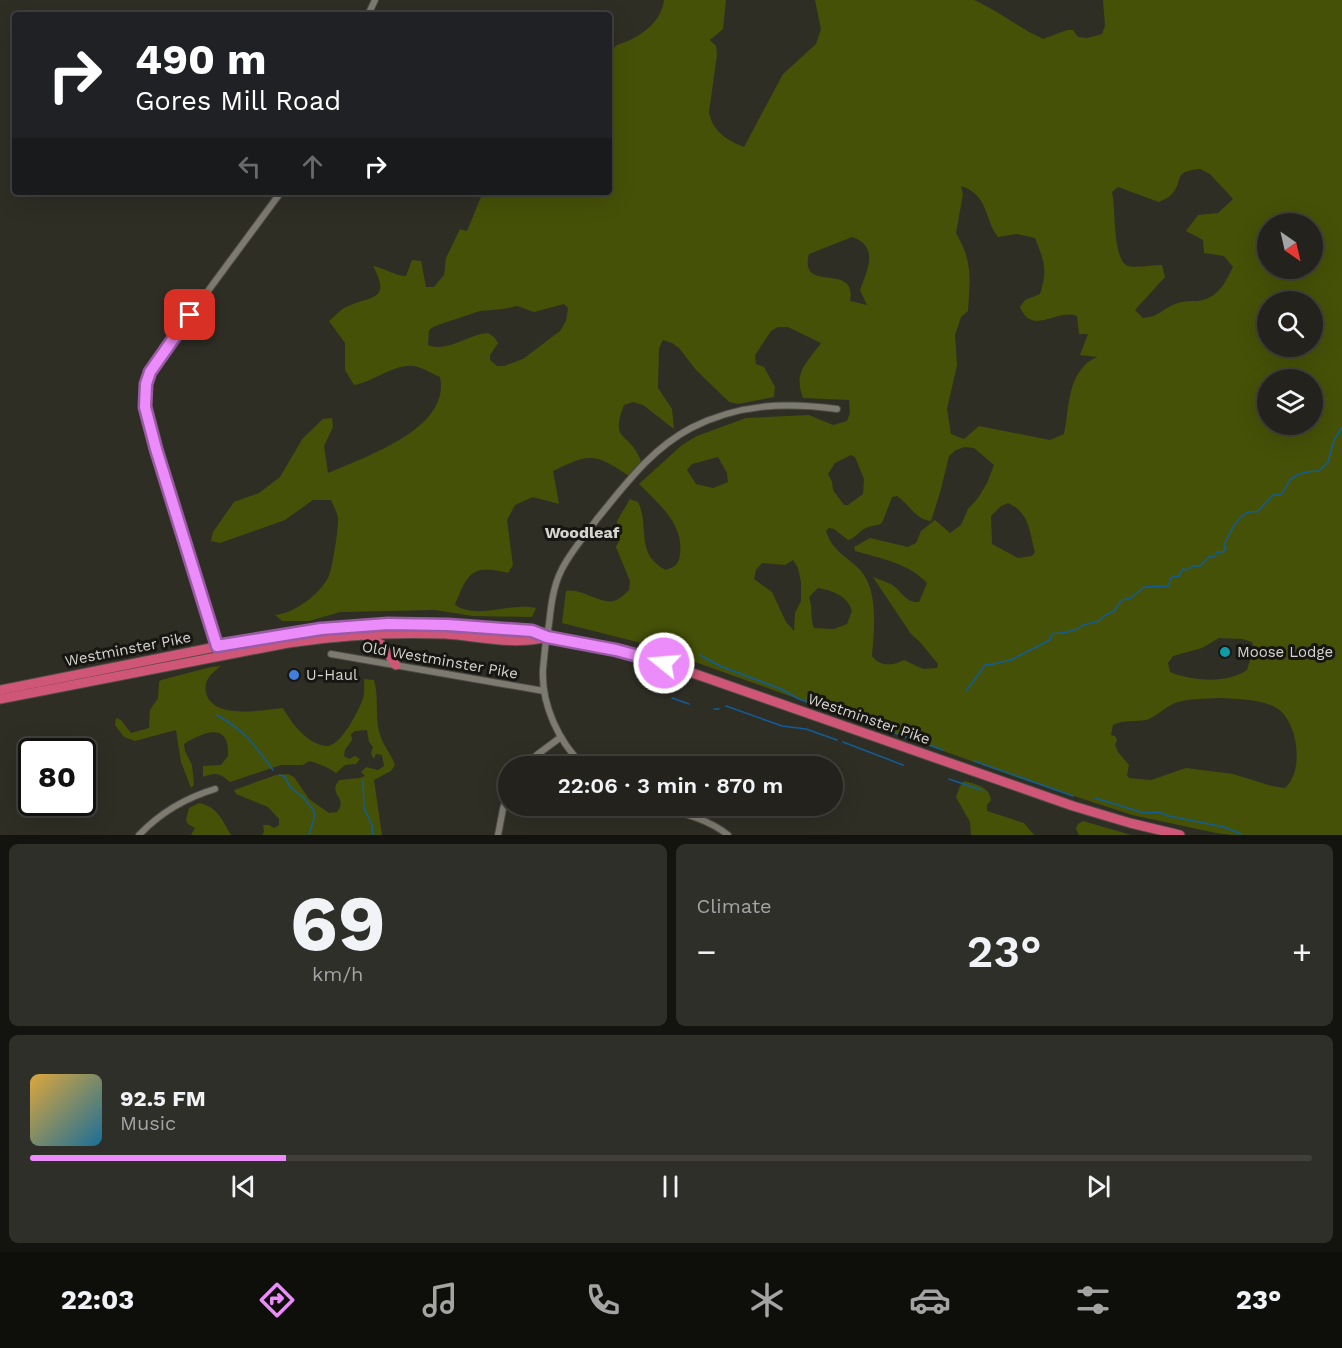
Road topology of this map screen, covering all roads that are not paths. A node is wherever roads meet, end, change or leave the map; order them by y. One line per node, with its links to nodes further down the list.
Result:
1 (278, 195): 5 (street)
2 (837, 409): 4 (street)
3 (364, 635): 4 (highway, Westminster Pike); 5 (highway, Westminster Pike); 7 (highway)
4 (547, 637): 5 (highway, Westminster Pike); 9 (street); 20 (highway, Westminster Pike)
5 (219, 651): 8 (highway, Westminster Pike); 10 (highway, Westminster Pike)
6 (331, 654): 7 (street, Old Westminster Pike)
7 (396, 665): 9 (street, Old Westminster Pike)
8 (0, 690)
9 (544, 691): 11 (street)
10 (0, 699)
11 (561, 737): 12 (street); 13 (street)
12 (536, 756)
13 (575, 756)
14 (215, 789): 17 (street)
15 (502, 816): 18 (street)
16 (691, 816): 19 (street)
17 (139, 835)
18 (498, 835)
19 (728, 835)
20 (1180, 835)

